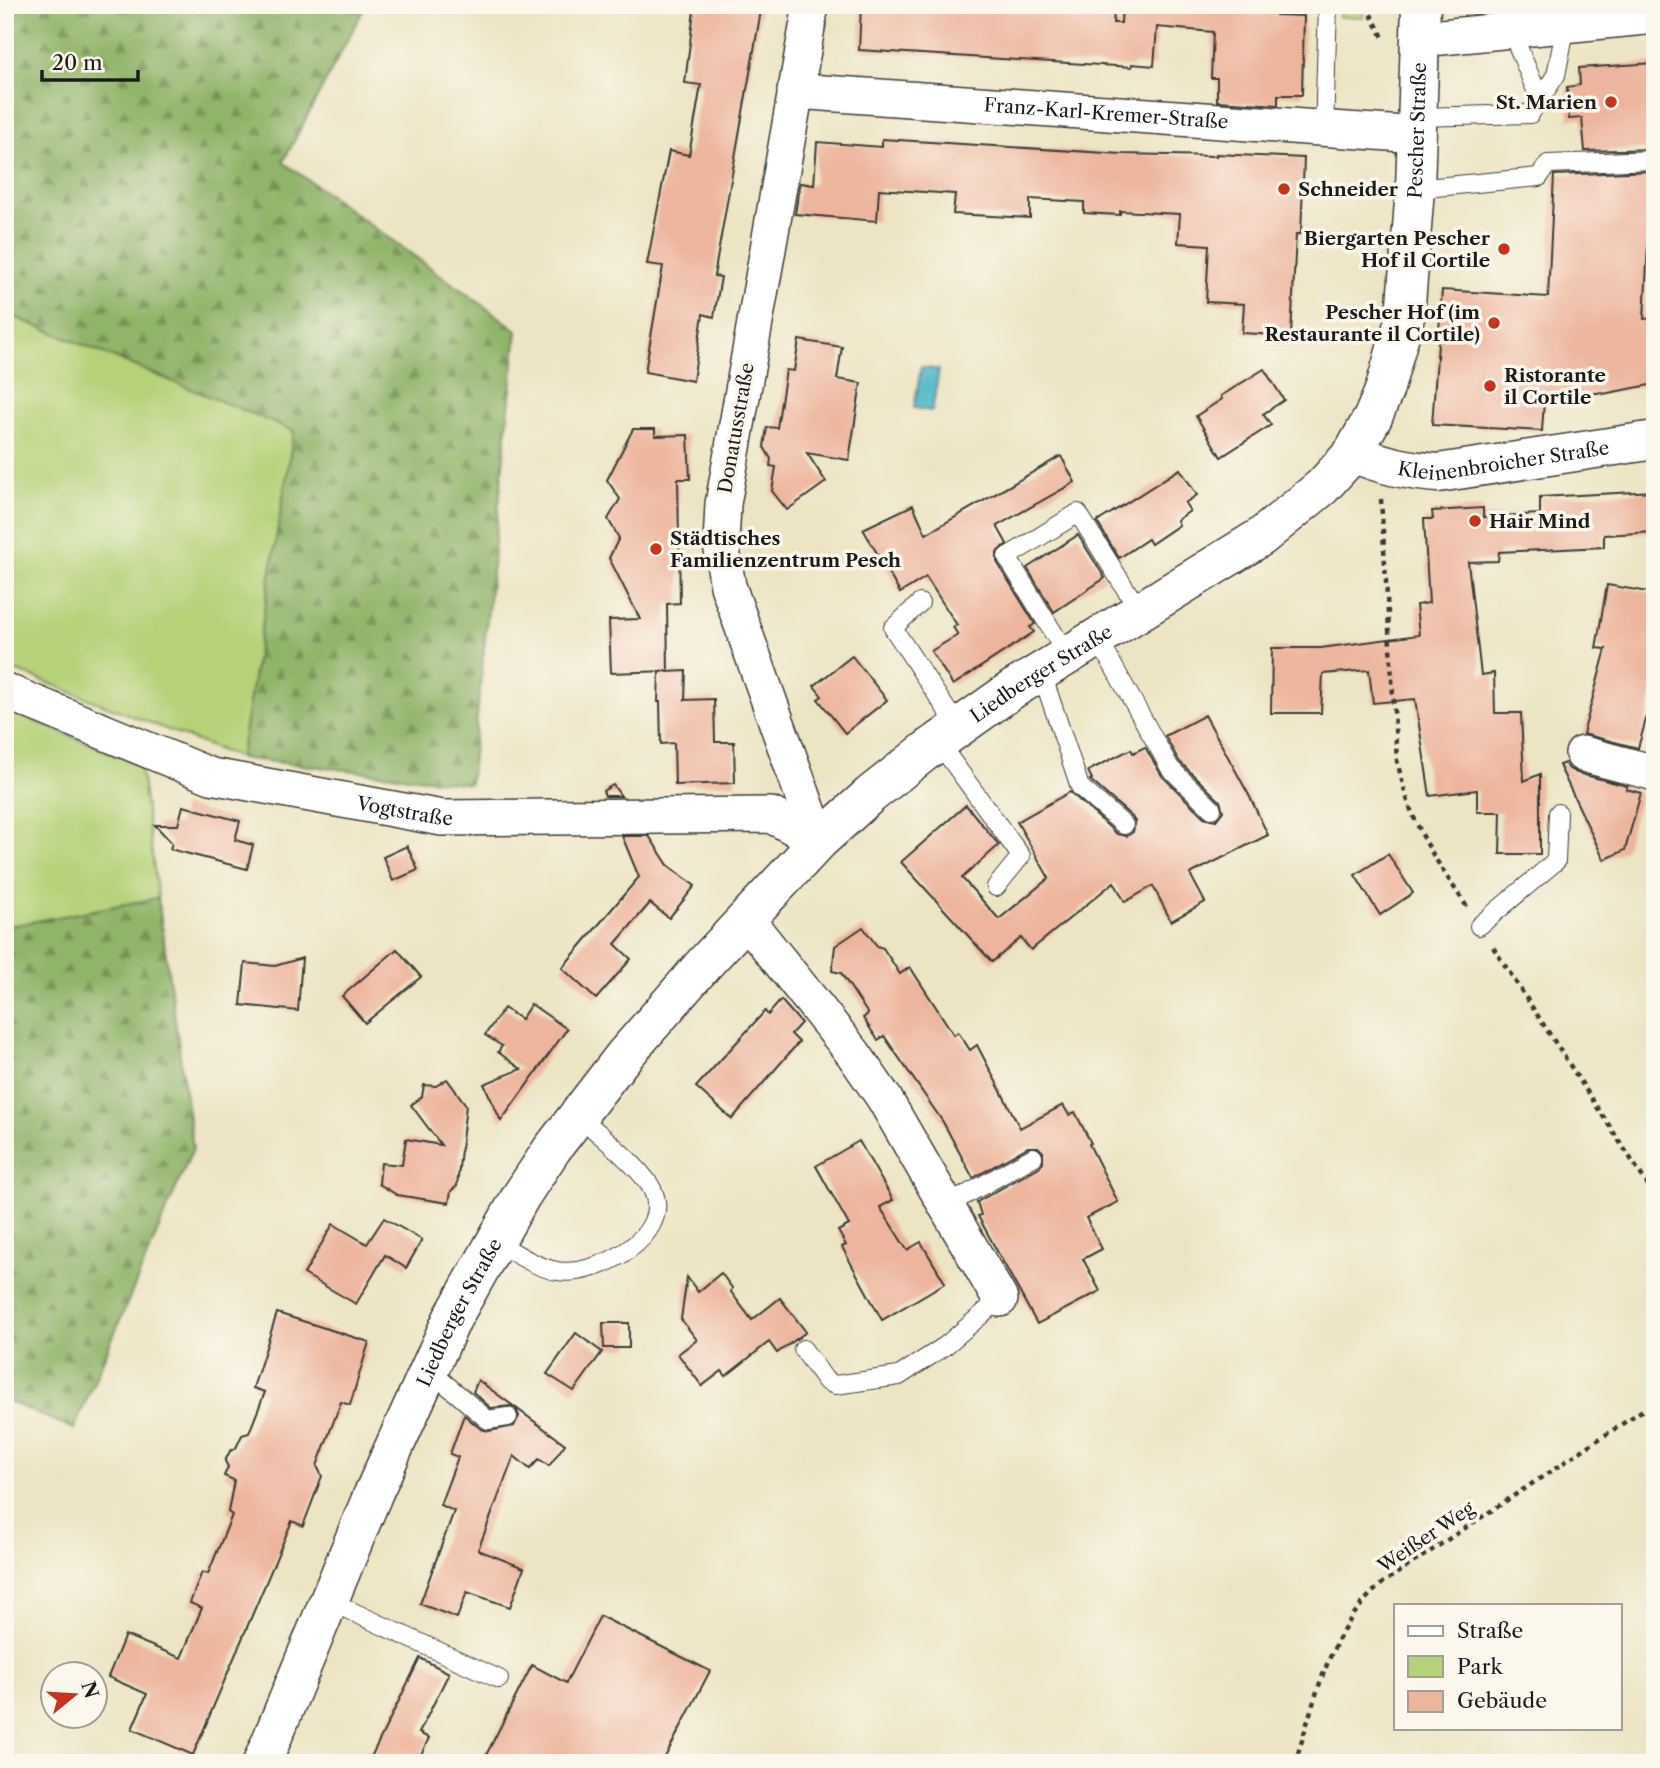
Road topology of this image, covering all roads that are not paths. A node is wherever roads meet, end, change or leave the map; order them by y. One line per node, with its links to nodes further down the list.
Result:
1 (811, 5): 7 (street, Donatusstraße)
2 (1328, 5): 10 (lane)
3 (1655, 16): 5 (street)
4 (1421, 22): 6 (street); 9 (main road, Pescher Straße)
5 (1566, 25): 6 (street); 8 (lane)
6 (1511, 30): 8 (lane)
7 (795, 91): 10 (street, Franz-Karl-Kremer-Straße); 25 (street, Donatusstraße)
8 (1540, 100): 9 (lane)
9 (1418, 126): 10 (street, Franz-Karl-Kremer-Straße); 12 (main road, Pescher Straße)
10 (1324, 130)
11 (1655, 159): 12 (lane)
12 (1415, 189): 14 (main road, Pescher Straße)
13 (1655, 440): 14 (main road, Kleinenbroicher Straße)
14 (1366, 458): 16 (main road, Liedberger Straße)
15 (920, 603): 19 (lane)
16 (1140, 612): 17 (main road, Liedberger Straße); 17 (lane)
17 (1068, 654): 19 (main road, Liedberger Straße); 22 (lane); 24 (lane)
18 (5, 691): 25 (street, Vogtstraße)
19 (948, 735): 25 (main road, Liedberger Straße); 26 (lane)
20 (1583, 754): 21 (street)
21 (1655, 773)
22 (1212, 809)
23 (1558, 813): 28 (lane)
24 (1124, 825)
25 (819, 841): 27 (main road, Liedberger Straße)
26 (996, 887)
27 (746, 919): 29 (main road, Liedberger Straße); 31 (street)
28 (1479, 926)
29 (577, 1115): 32 (main road, Liedberger Straße); 32 (lane)
30 (1033, 1157): 31 (lane)
31 (946, 1206): 33 (street)
32 (494, 1241): 35 (main road, Liedberger Straße)
33 (1000, 1299): 34 (lane)
34 (803, 1349)
35 (429, 1370): 36 (lane); 37 (main road, Liedberger Straße)
36 (508, 1417)
37 (329, 1601): 38 (lane); 39 (main road, Liedberger Straße)
38 (499, 1679)
39 (262, 1763)

